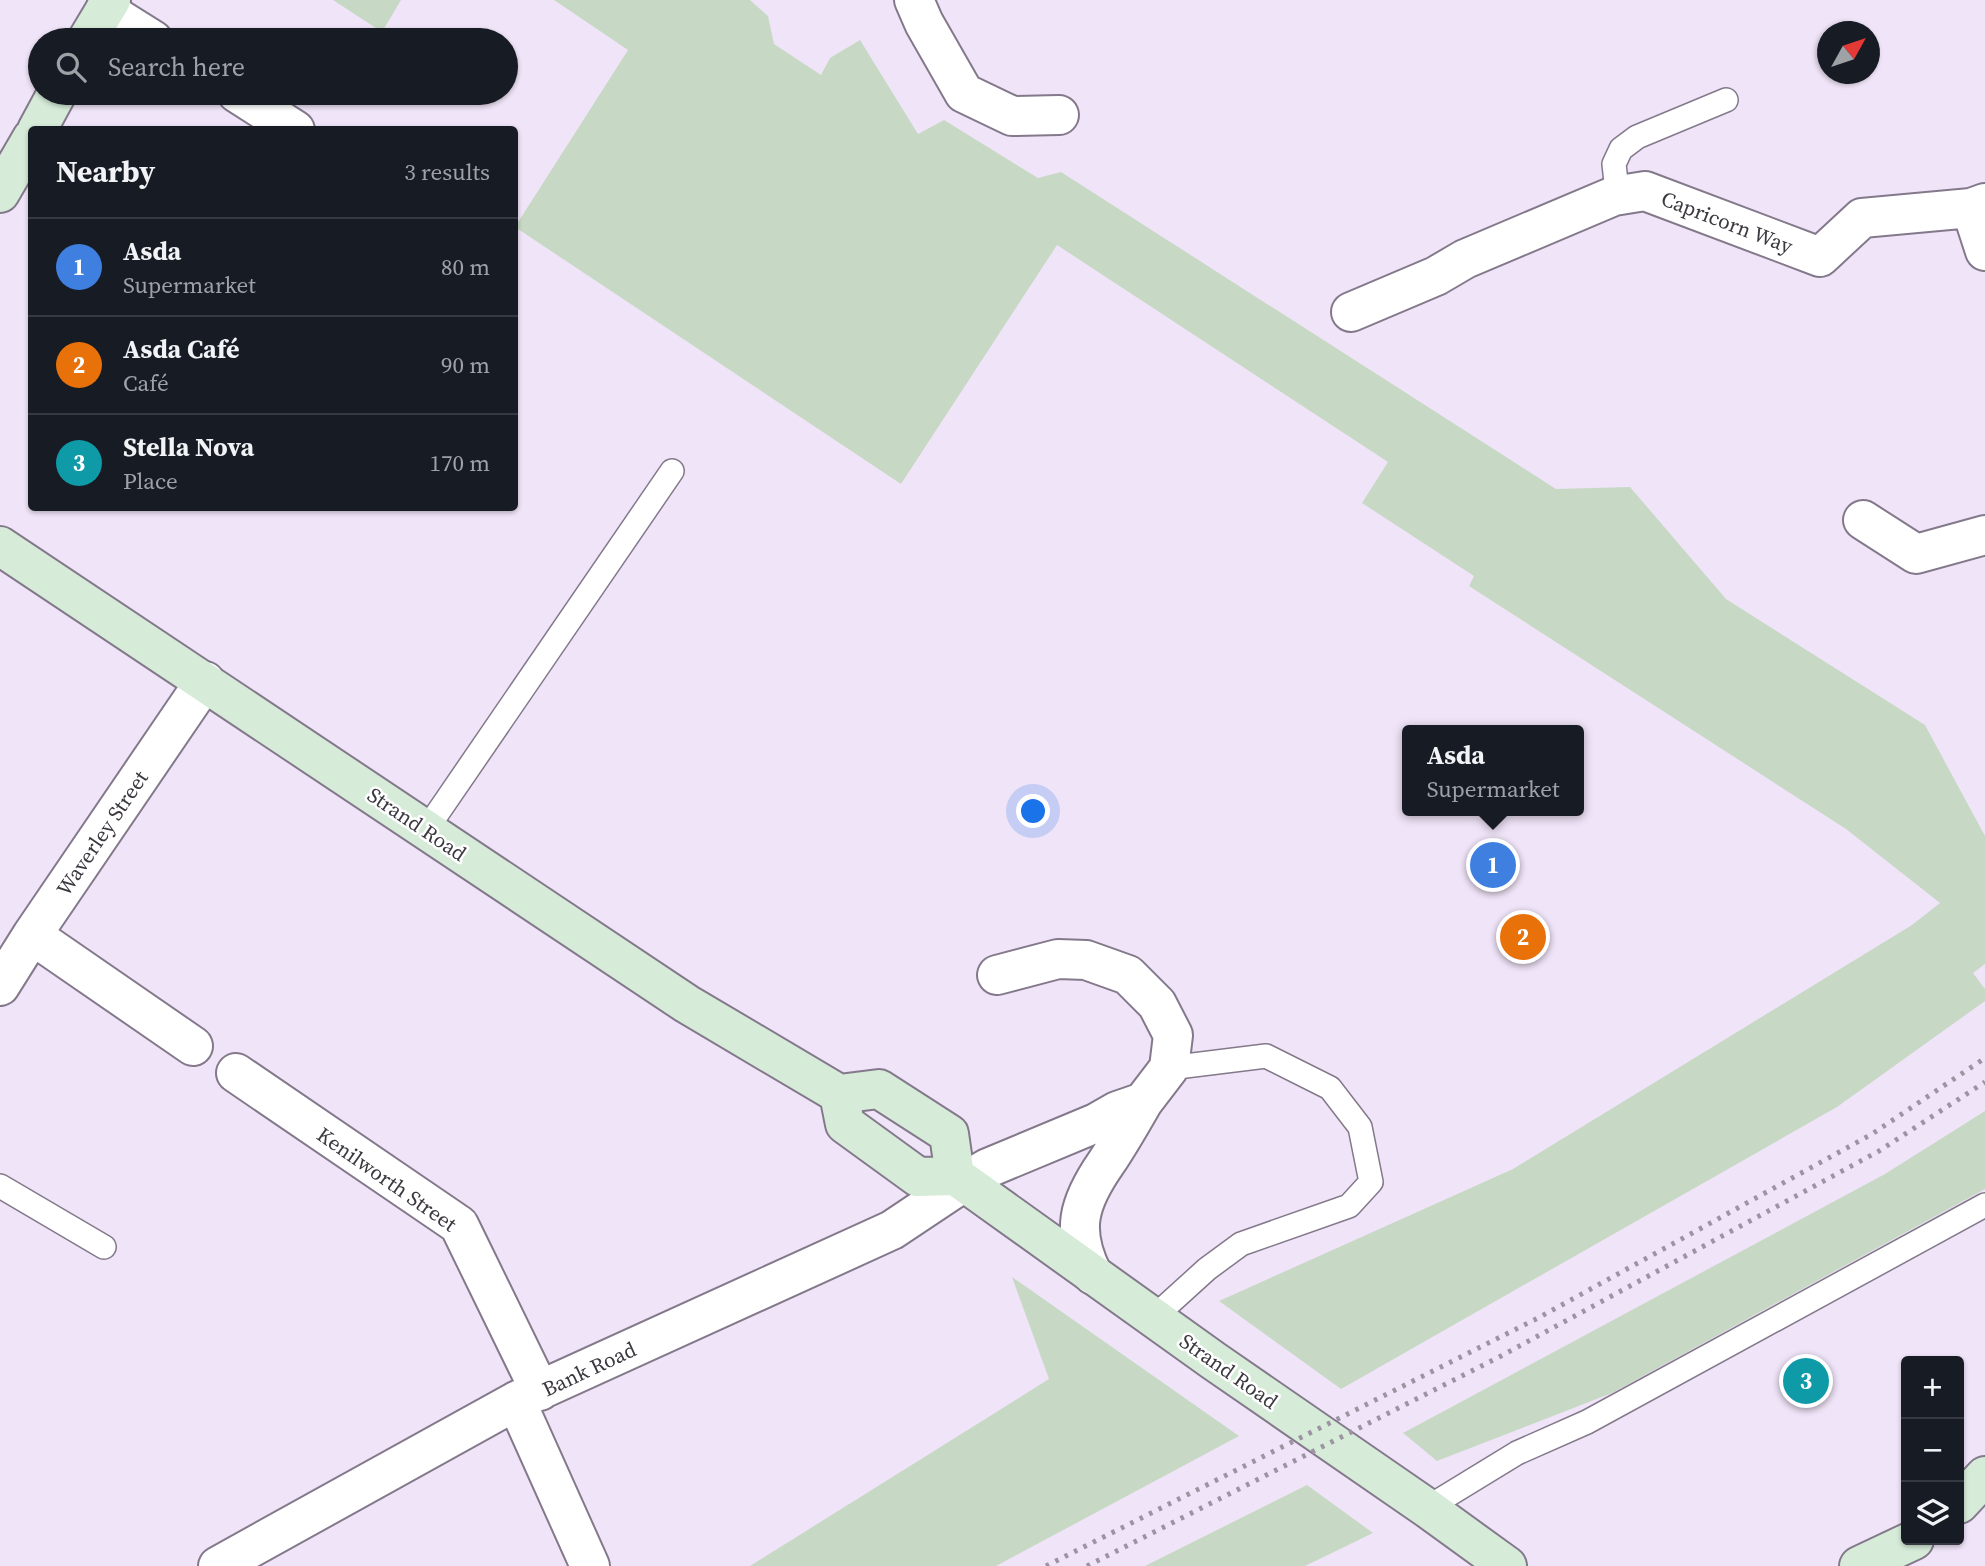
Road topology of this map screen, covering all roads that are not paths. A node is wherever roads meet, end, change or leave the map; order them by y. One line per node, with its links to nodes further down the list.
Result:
1 (914, 0): 7 (street)
2 (101, 17): 3 (street)
3 (126, 28)
4 (1726, 100): 12 (lane)
5 (51, 105): 8 (street)
6 (256, 105): 9 (street)
7 (1059, 115)
8 (39, 126)
9 (289, 126)
10 (28, 145): 11 (street)
11 (0, 193)
12 (1614, 197): 13 (street, Capricorn Way); 15 (street, Capricorn Way)
13 (1978, 206): 14 (street)
14 (1985, 251)
15 (1351, 312)
16 (672, 471): 21 (lane)
17 (1863, 520): 18 (street)
18 (1985, 535)
19 (0, 546): 20 (street, Strand Road)
20 (205, 681): 21 (street, Strand Road); 22 (street, Waverley Street)
21 (426, 830): 28 (street, Strand Road)
22 (32, 935): 24 (street, Waverley Street); 25 (street)
23 (997, 975): 26 (street)
24 (0, 985)
25 (193, 1046)
26 (1170, 1068): 29 (street); 35 (lane)
27 (236, 1073): 36 (street, Kenilworth Street)
28 (839, 1094): 30 (street); 30 (street)
29 (1143, 1102): 30 (street, Bank Road); 34 (street)
30 (959, 1179): 34 (street, Strand Road); 36 (street, Bank Road)
31 (0, 1186): 33 (lane)
32 (1985, 1205): 39 (lane)
33 (104, 1247)
34 (1093, 1275): 35 (street, Strand Road)
35 (1153, 1318): 39 (street, Strand Road)
36 (528, 1396): 42 (street, Bank Road); 43 (street, Kenilworth Street)
37 (1985, 1476): 38 (street)
38 (1964, 1499)
39 (1427, 1508): 41 (street, Strand Road)
40 (1903, 1545): 44 (street)
41 (1508, 1565)
42 (218, 1566)
43 (590, 1566)
44 (1859, 1566)

